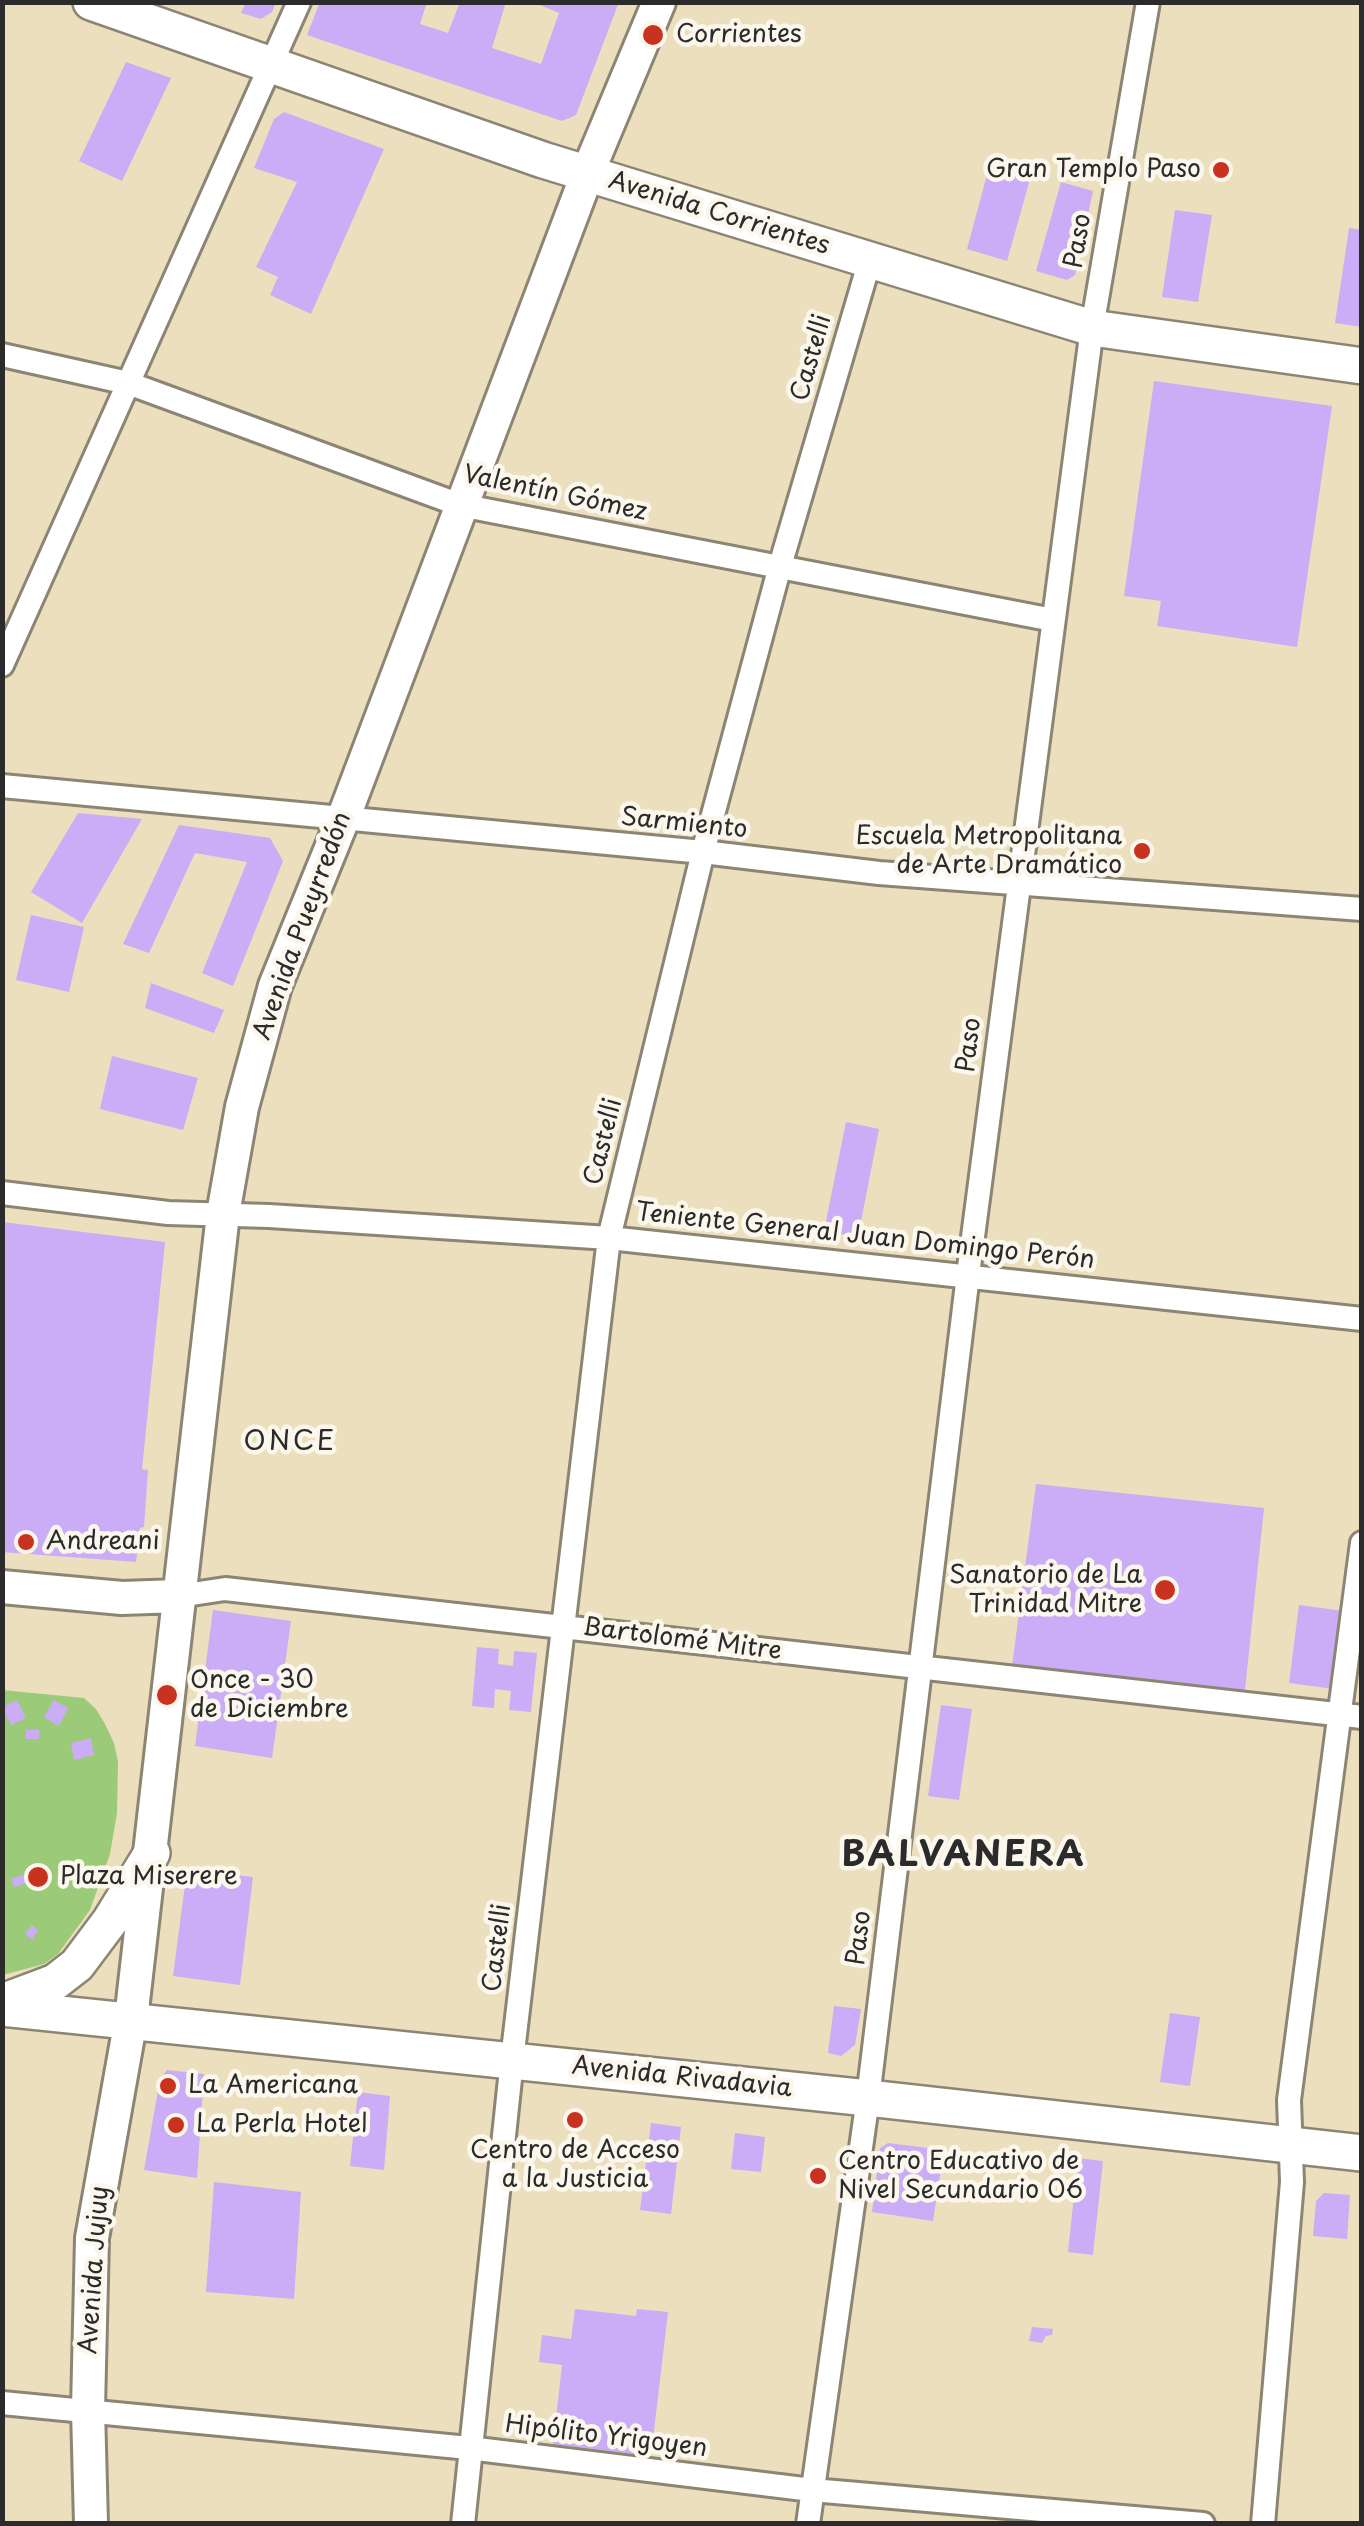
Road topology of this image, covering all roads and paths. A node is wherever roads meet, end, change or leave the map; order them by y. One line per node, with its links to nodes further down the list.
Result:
1 (91, 2): 5 (main road, Avenida Corrientes)
2 (300, 2): 5 (street)
3 (659, 2): 6 (main road, Avenida Pueyrredón)
4 (1148, 2): 8 (street, Paso)
5 (273, 67): 6 (main road, Avenida Corrientes); 11 (street)
6 (588, 174): 7 (main road, Avenida Corrientes); 12 (main road, Avenida Pueyrredón)
7 (870, 260): 8 (main road, Avenida Corrientes); 13 (street, Castelli)
8 (1092, 328): 10 (main road, Avenida Corrientes); 14 (street, Paso)
9 (2, 355): 11 (street, Valentín Gómez)
10 (1362, 366)
11 (128, 383): 12 (street, Valentín Gómez); 15 (street)
12 (460, 505): 13 (street, Valentín Gómez); 17 (main road, Avenida Pueyrredón)
13 (780, 566): 14 (street, Valentín Gómez); 18 (street, Castelli)
14 (1053, 620): 19 (street, Paso)
15 (2, 665)
16 (2, 786): 17 (street, Sarmiento)
17 (343, 819): 18 (street, Sarmiento); 22 (main road, Avenida Pueyrredón)
18 (703, 852): 19 (street, Sarmiento); 23 (street, Castelli)
19 (1019, 884): 20 (street, Sarmiento); 24 (street, Paso)
20 (1362, 909)
21 (2, 1193): 22 (street, Teniente General Juan Domingo Perón)
22 (223, 1214): 23 (street, Teniente General Juan Domingo Perón); 28 (main road, Avenida Pueyrredón)
23 (609, 1238): 24 (street, Teniente General Juan Domingo Perón); 29 (street, Castelli)
24 (968, 1274): 25 (street, Teniente General Juan Domingo Perón); 30 (street, Paso)
25 (1362, 1320)
26 (1362, 1544): 31 (street)
27 (2, 1586): 28 (main road, Bartolomé Mitre)
28 (179, 1596): 29 (street, Bartolomé Mitre); 32 (main road, Avenida Pueyrredón)
29 (562, 1626): 30 (street, Bartolomé Mitre); 35 (street, Castelli)
30 (921, 1668): 31 (street, Bartolomé Mitre); 36 (street, Paso)
31 (1351, 1715): 37 (street)
32 (152, 1853): 33 (main road); 34 (main road, Avenida Pueyrredón)
33 (2, 2005): 34 (main road, Avenida Rivadavia)
34 (130, 2019): 35 (main road, Avenida Rivadavia); 40 (main road, Avenida Jujuy)
35 (512, 2060): 36 (main road, Avenida Rivadavia); 41 (street, Castelli)
36 (868, 2098): 37 (main road, Avenida Rivadavia); 42 (street, Paso)
37 (1292, 2144): 38 (main road, Avenida Rivadavia); 47 (street)
38 (1362, 2153)
39 (2, 2403): 40 (street, Hipólito Yrigoyen)
40 (88, 2410): 41 (street, Hipólito Yrigoyen); 43 (main road, Avenida Jujuy)
41 (469, 2448): 42 (street, Hipólito Yrigoyen); 44 (street, Castelli)
42 (812, 2490): 45 (street, Paso); 46 (street, Hipólito Yrigoyen)
43 (91, 2524)
44 (463, 2524)
45 (808, 2524)
46 (1203, 2524)
47 (1263, 2524)

